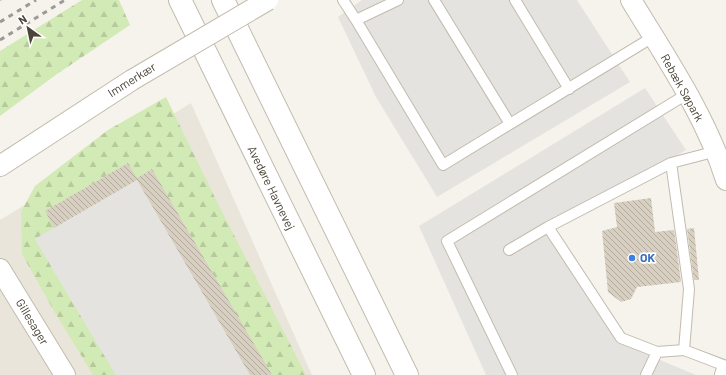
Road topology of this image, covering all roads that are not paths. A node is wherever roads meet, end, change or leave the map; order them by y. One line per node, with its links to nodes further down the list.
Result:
1 (180, 0): 27 (street, Avedøre Havnevej)
2 (223, 0): 21 (street)
3 (268, 0): 16 (street, Immerkær, bridge)
4 (343, 0): 9 (lane)
5 (398, 0): 9 (lane)
6 (434, 0): 13 (lane)
7 (515, 0): 11 (lane)
8 (631, 0): 10 (street, Rebæk Søpark)
9 (356, 20): 13 (lane)
10 (653, 37): 11 (lane); 12 (street, Rebæk Søpark)
11 (569, 89): 13 (lane)
12 (687, 94): 14 (street, Rebæk Søpark); 30 (lane)
13 (510, 124)
14 (717, 151): 15 (lane); 17 (street, Rebæk Søpark)
15 (671, 164): 18 (lane); 22 (lane)
16 (0, 166)
17 (726, 180)
18 (548, 226): 19 (lane); 23 (lane)
19 (509, 250)
20 (0, 269): 26 (street, Gillesager)
21 (389, 339): 28 (street); 29 (street)
22 (684, 350): 23 (lane); 24 (lane)
23 (657, 352): 31 (lane)
24 (726, 366)
25 (726, 372): 32 (street)
26 (65, 375)
27 (364, 375)
28 (407, 375)
29 (415, 375)
30 (512, 375)
31 (646, 375)
32 (725, 375)

